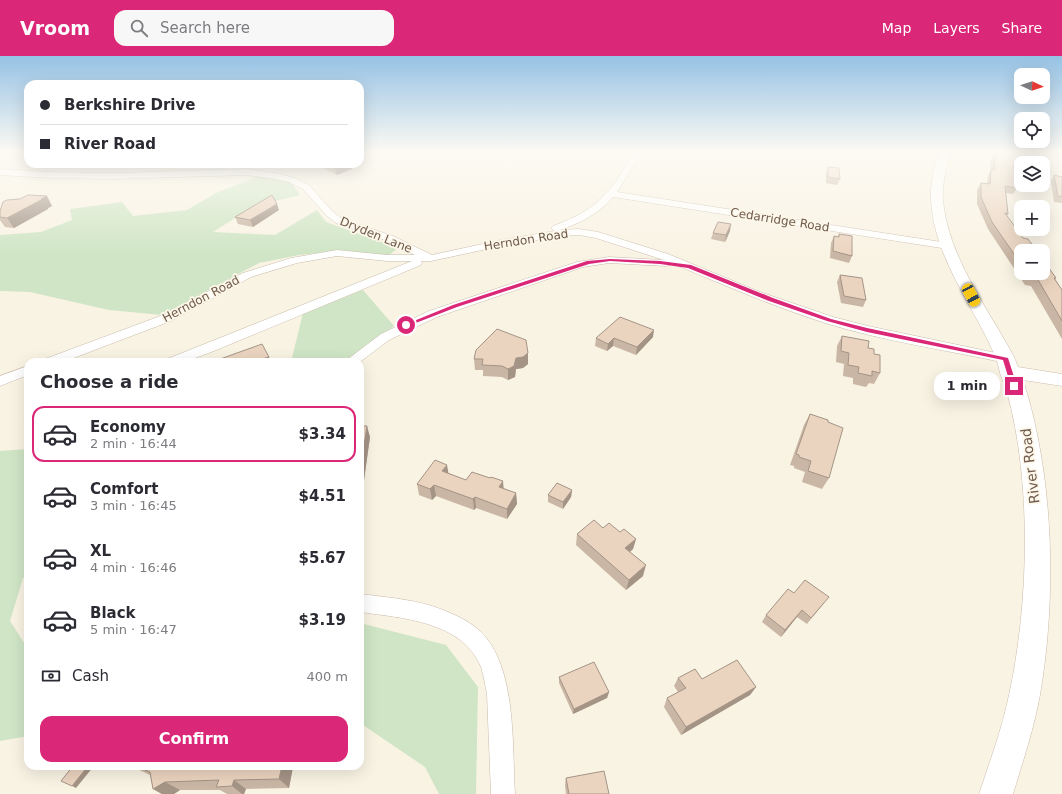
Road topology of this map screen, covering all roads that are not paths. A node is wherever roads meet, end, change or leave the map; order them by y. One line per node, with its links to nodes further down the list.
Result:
1 (305, 186): 7 (street, Dryden Lane)
2 (617, 186): 4 (street)
3 (937, 186): 6 (main road, River Road)
4 (611, 194): 5 (street); 6 (street, Cedarridge Road)
5 (523, 239): 7 (street, Herndon Road); 8 (street, Herndon Road)
6 (948, 246): 12 (main road, River Road)
7 (431, 258): 9 (street, Herndon Road); 10 (street)
8 (689, 266): 11 (street); 12 (street, Herndon Road)
9 (61, 358)
10 (183, 358)
11 (356, 358)
12 (1008, 365): 16 (main road); 19 (main road, River Road)
13 (24, 372): 15 (street)
14 (24, 378): 15 (street)
15 (4, 379)
16 (1062, 380)
17 (364, 604): 18 (street)
18 (504, 794)
19 (996, 794)

